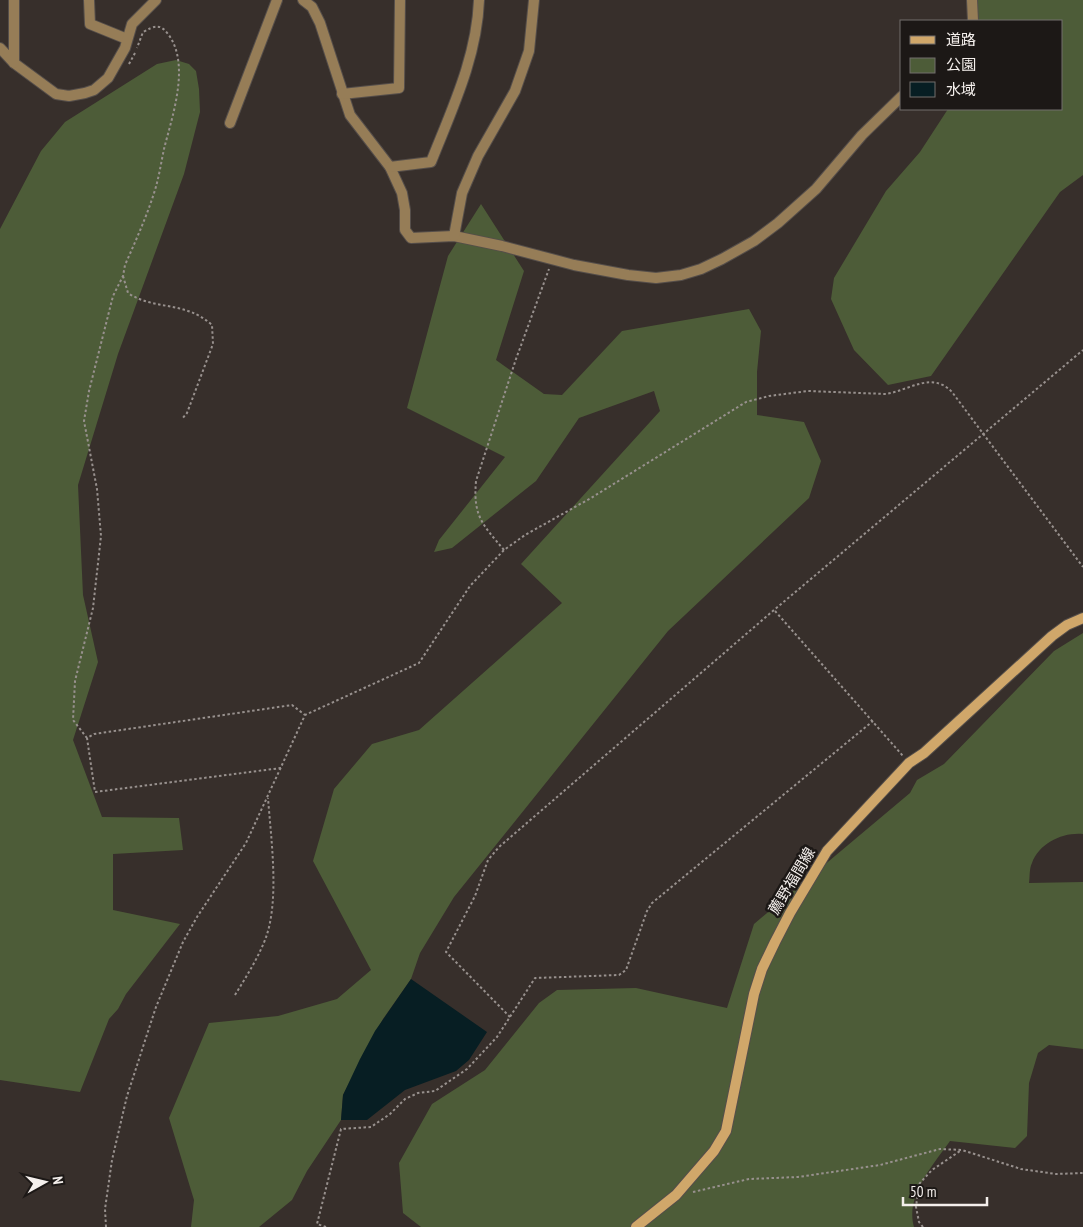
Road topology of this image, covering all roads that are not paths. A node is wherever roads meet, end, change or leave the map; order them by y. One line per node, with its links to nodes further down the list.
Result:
1 (14, 0): 13 (street)
2 (89, 0): 11 (street)
3 (156, 0): 11 (street)
4 (277, 0): 16 (street)
5 (304, 0): 14 (street)
6 (400, 0): 14 (street)
7 (479, 0): 17 (street)
8 (534, 0): 18 (street)
9 (972, 0): 10 (street)
10 (973, 20)
11 (127, 38): 13 (street)
12 (0, 48): 13 (street)
13 (14, 63)
14 (342, 94): 17 (street)
15 (900, 97): 18 (street)
16 (230, 123)
17 (390, 167): 18 (street)
18 (454, 236)
19 (1083, 618): 20 (main road, 薦野福間線)
20 (636, 1227)

